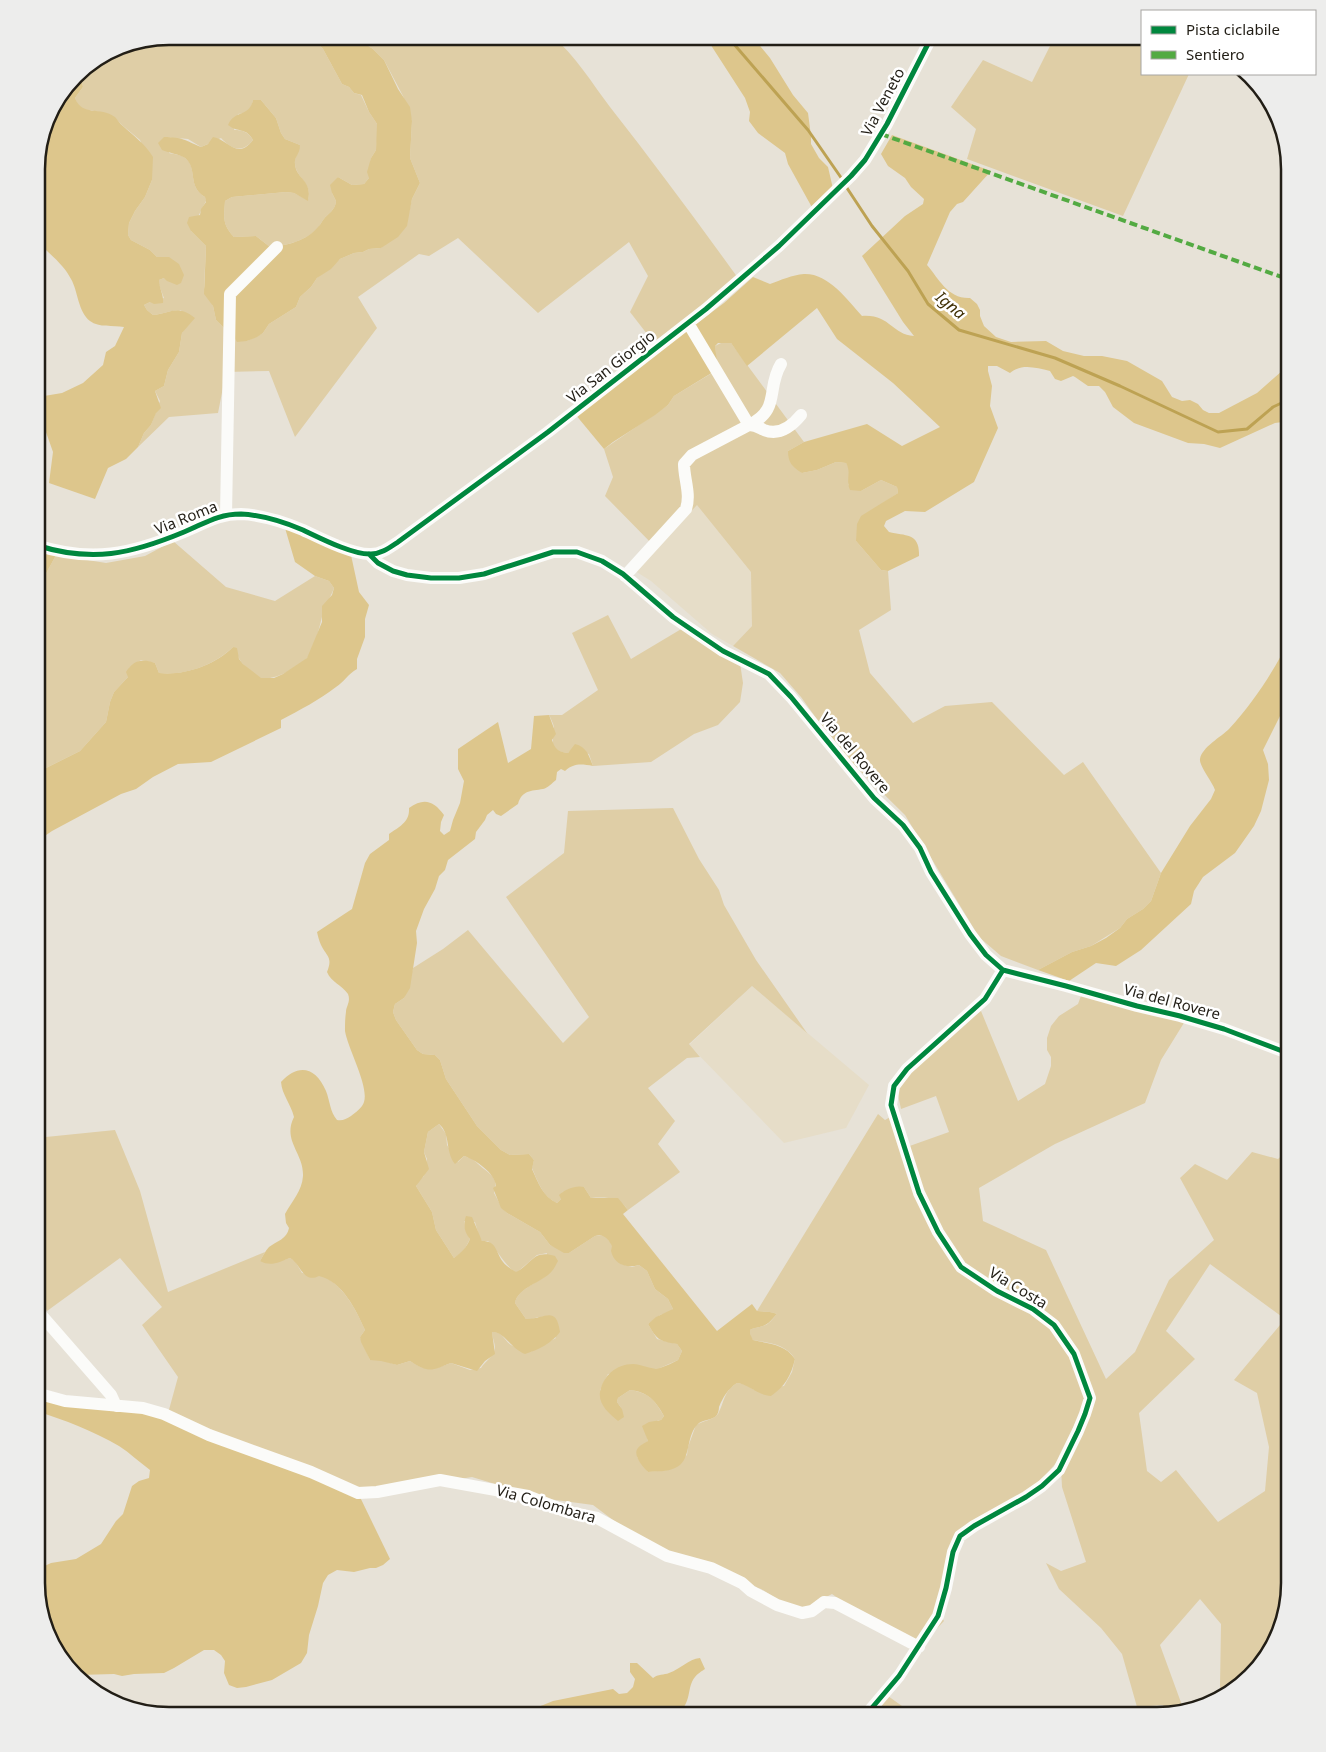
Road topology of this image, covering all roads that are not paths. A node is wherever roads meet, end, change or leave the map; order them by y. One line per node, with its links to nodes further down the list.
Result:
1 (927, 45): 2 (street, Via Veneto)
2 (851, 176): 4 (street, Via San Giorgio)
3 (276, 247): 8 (street, Via Roma)
4 (688, 323): 7 (street); 10 (street, Via San Giorgio)
5 (781, 364): 7 (street)
6 (801, 415): 7 (street)
7 (748, 425): 11 (street)
8 (226, 515): 9 (street, Via Roma); 10 (street, Via Roma)
9 (45, 547)
10 (370, 554): 11 (street, Via del Rovere)
11 (625, 576): 12 (street, Via del Rovere)
12 (1003, 970): 13 (street, Via del Rovere); 17 (street, Via Costa)
13 (1281, 1051)
14 (45, 1319): 16 (street)
15 (45, 1395): 16 (street, Via Colombara)
16 (116, 1406): 17 (street, Via Colombara)
17 (919, 1647): 18 (street, Via Costa)
18 (873, 1707)

